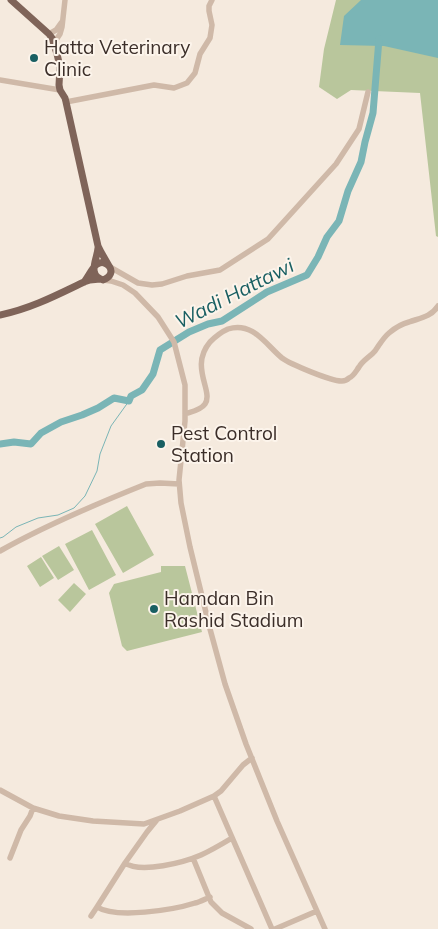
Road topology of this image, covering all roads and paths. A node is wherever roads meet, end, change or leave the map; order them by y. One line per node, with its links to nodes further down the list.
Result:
1 (11, 0): 5 (main road)
2 (65, 0): 4 (street)
3 (212, 0): 9 (street)
4 (63, 19): 5 (street); 6 (street)
5 (49, 34): 6 (main road)
6 (54, 43): 9 (main road)
7 (0, 80): 9 (street)
8 (368, 92): 12 (street)
9 (64, 96): 10 (main road)
10 (98, 246): 11 (main road); 12 (main road)
11 (94, 267): 12 (main road); 13 (main road); 14 (main road)
12 (110, 267): 13 (main road); 15 (street)
13 (101, 279): 14 (main road); 15 (street)
14 (84, 282): 17 (main road)
15 (123, 285): 18 (street)
16 (438, 306): 18 (street)
17 (0, 315)
18 (185, 414): 19 (street)
19 (179, 482): 20 (street); 21 (street)
20 (0, 551)
21 (252, 758): 23 (street); 34 (street)
22 (0, 790): 24 (street)
23 (214, 796): 25 (street); 28 (street)
24 (32, 808): 26 (street); 29 (street)
25 (158, 819): 26 (street); 27 (street)
26 (138, 824): 27 (street)
27 (145, 834): 31 (street)
28 (232, 838): 30 (street); 37 (street)
29 (10, 858)
30 (193, 858): 31 (street); 32 (street)
31 (125, 863): 33 (street)
32 (210, 898): 33 (street); 36 (street)
33 (97, 907): 35 (street)
34 (317, 912): 37 (street); 38 (street)
35 (90, 916)
36 (251, 929)
37 (274, 929)
38 (325, 929)

